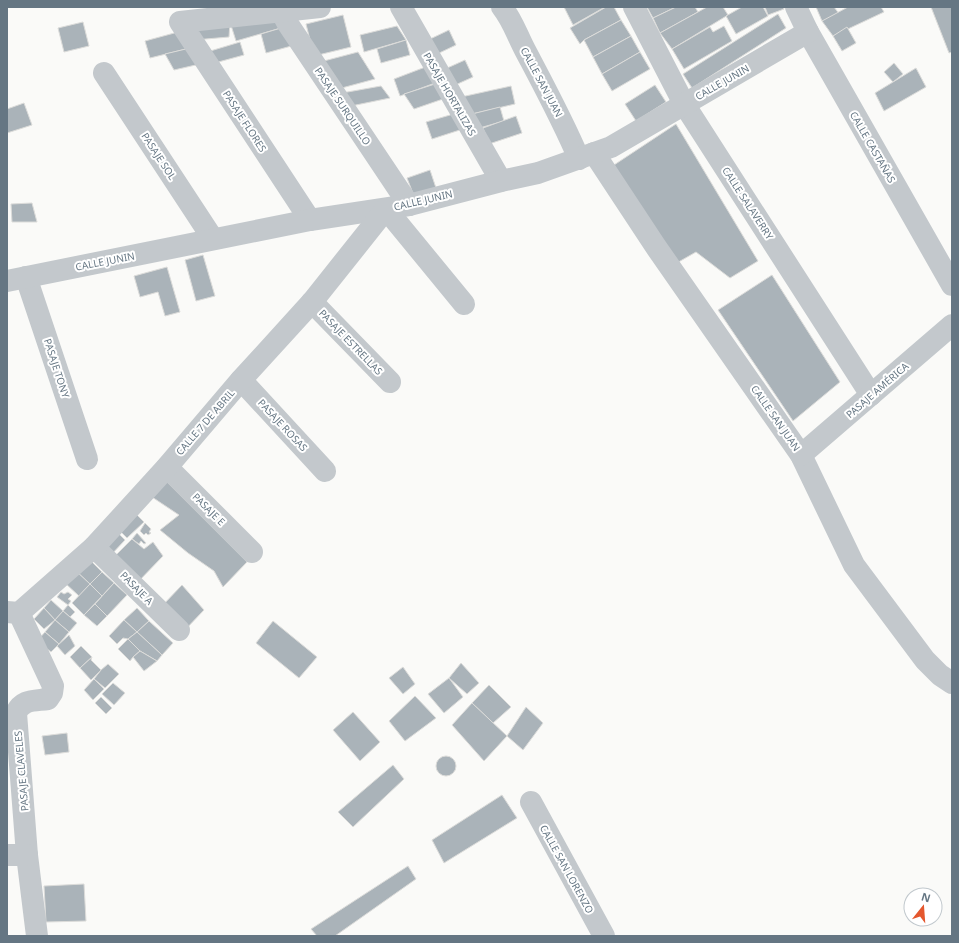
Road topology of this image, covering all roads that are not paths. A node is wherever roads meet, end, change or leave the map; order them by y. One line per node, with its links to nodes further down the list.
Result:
1 (320, 7): 6 (street)
2 (400, 7): 11 (street, PASAJE HORTALIZAS)
3 (502, 7): 10 (street, CALLE SAN JUAN)
4 (634, 7): 9 (street, CALLE SALAVERRY)
5 (796, 7): 7 (street, CALLE CASTAÑAS)
6 (280, 9): 12 (street, PASAJE SURQUILLO); 14 (street, PASAJE FLORES)
7 (808, 32): 9 (street, CALLE JUNIN); 17 (street, CALLE CASTAÑAS)
8 (104, 72): 15 (street, PASAJE SOL)
9 (684, 104): 10 (street, CALLE JUNIN); 23 (street, CALLE SALAVERRY)
10 (587, 156): 11 (street, CALLE JUNIN); 24 (street, CALLE SAN JUAN)
11 (501, 181): 12 (street, CALLE JUNIN)
12 (409, 204): 13 (street, CALLE JUNIN)
13 (386, 209): 14 (street, CALLE JUNIN); 18 (street, CALLE 7 DE ABRIL); 19 (street)
14 (310, 220): 15 (street, CALLE JUNIN)
15 (213, 239): 16 (street, CALLE JUNIN)
16 (17, 279): 25 (street, PASAJE TONY)
17 (952, 285)
18 (312, 302): 21 (street, CALLE 7 DE ABRIL); 22 (street, PASAJE ESTRELLAS)
19 (464, 304)
20 (952, 325): 23 (street, PASAJE AMÉRICA)
21 (241, 380): 26 (street, CALLE 7 DE ABRIL); 27 (street, PASAJE ROSAS)
22 (390, 382)
23 (871, 395): 24 (street, PASAJE AMÉRICA)
24 (801, 455): 32 (street, CALLE SAN JUAN)
25 (87, 459)
26 (166, 467): 28 (street, CALLE 7 DE ABRIL); 29 (street, PASAJE E)
27 (325, 471)
28 (94, 547): 30 (street, CALLE 7 DE ABRIL); 31 (street, PASAJE A)
29 (252, 552)
30 (13, 613): 34 (street, PASAJE CLAVELES)
31 (179, 630)
32 (952, 683)
33 (531, 802): 36 (street, CALLE SAN LORENZO)
34 (17, 855): 35 (street, PASAJE CLAVELES)
35 (38, 936)
36 (604, 936)

